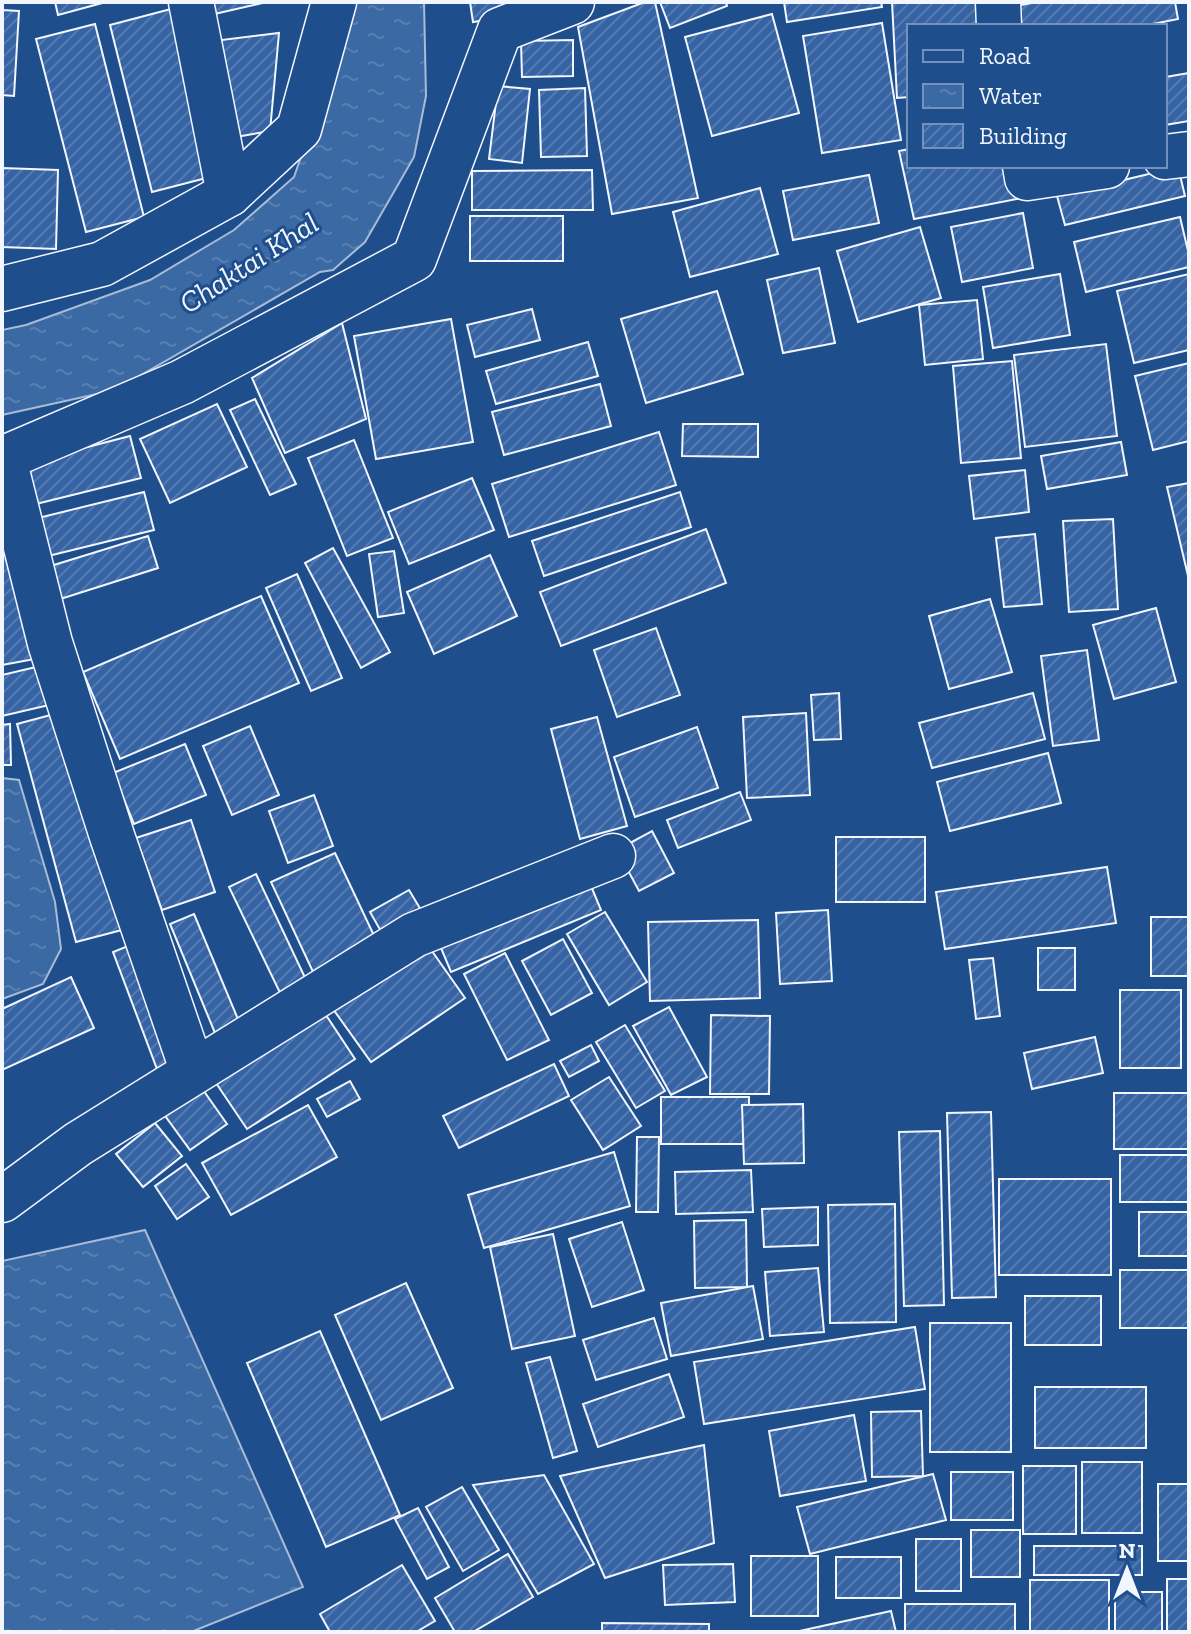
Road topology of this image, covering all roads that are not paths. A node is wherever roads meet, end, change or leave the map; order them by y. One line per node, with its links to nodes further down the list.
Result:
1 (191, 2): 10 (street)
2 (334, 2): 10 (street)
3 (572, 2): 12 (street)
4 (998, 2): 5 (street)
5 (999, 24)
6 (1189, 154): 7 (street)
7 (1167, 157)
8 (1025, 168): 9 (street)
9 (1094, 168)
10 (229, 194): 11 (street)
11 (2, 289)
12 (3, 459): 14 (street)
13 (613, 856): 14 (street)
14 (193, 1072): 15 (street)
15 (2, 1200)

